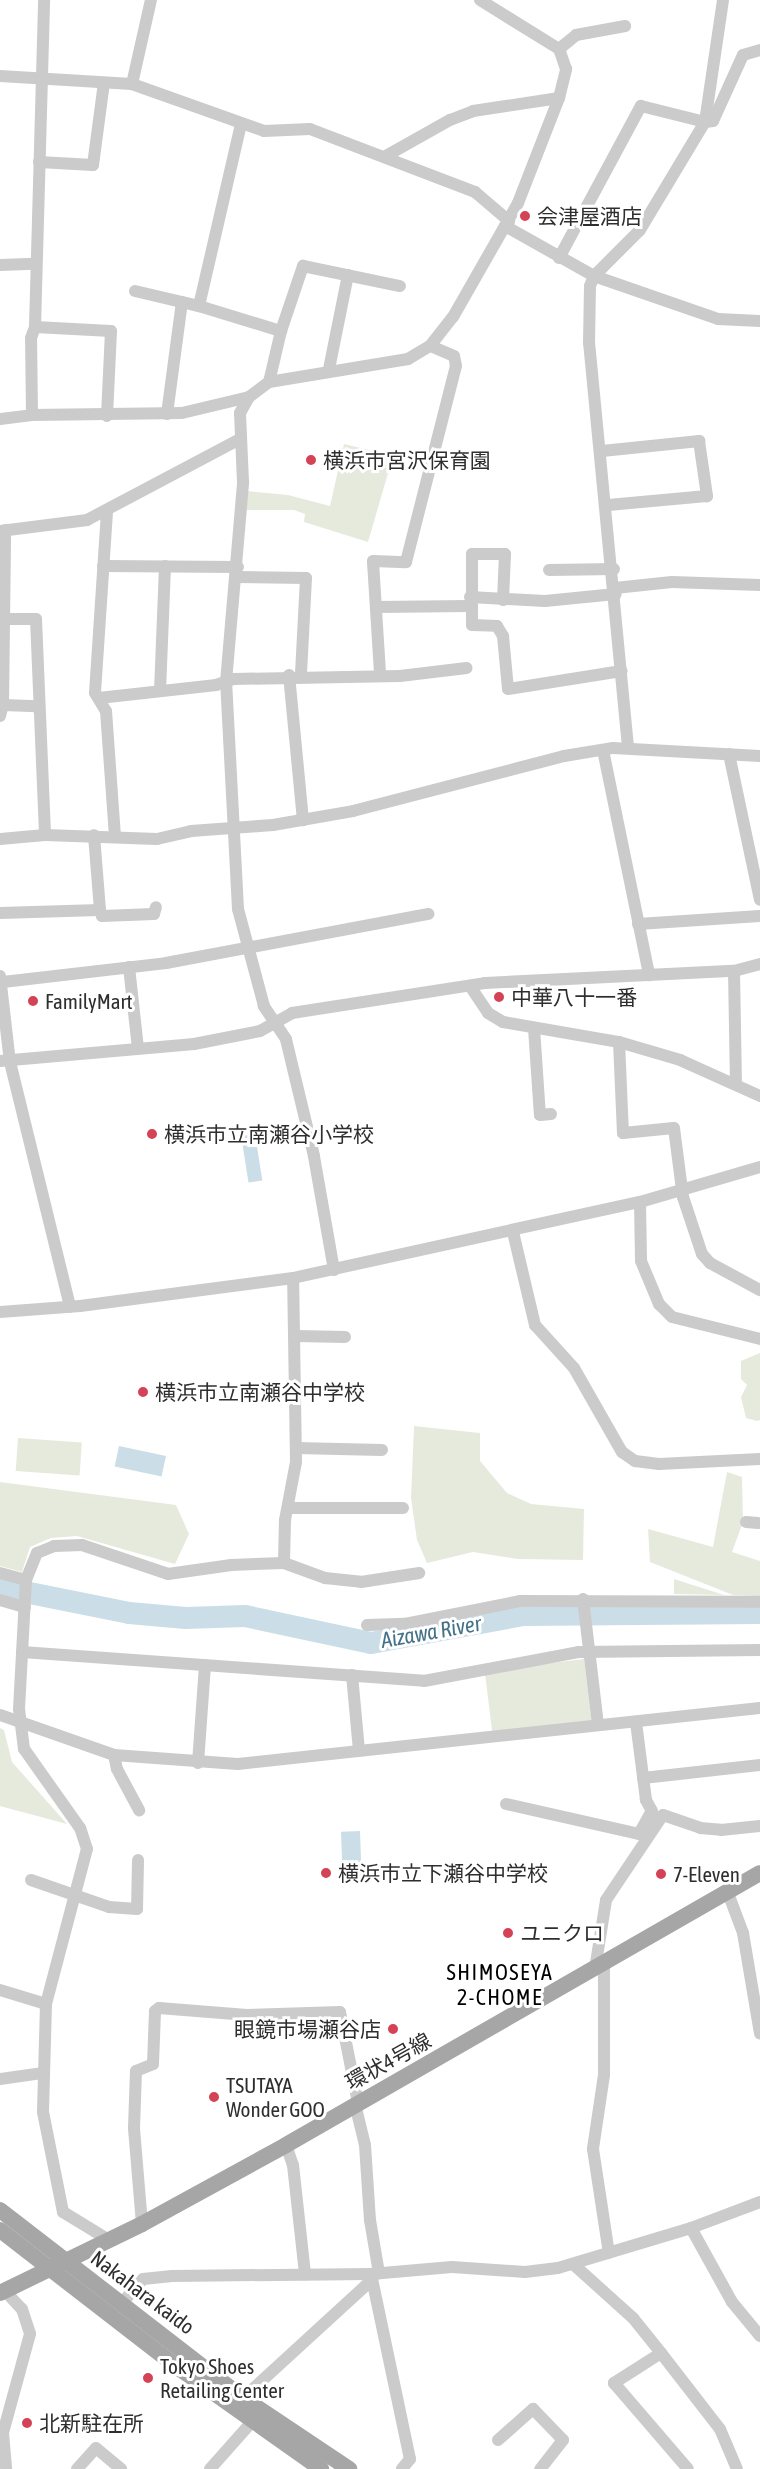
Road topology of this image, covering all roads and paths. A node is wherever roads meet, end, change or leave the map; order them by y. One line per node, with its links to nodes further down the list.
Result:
1 (44, 0): 9 (street)
2 (151, 0): 11 (street)
3 (480, 0): 6 (street)
4 (723, 0): 13 (street)
5 (625, 26): 6 (street)
6 (559, 49): 12 (street)
7 (760, 50): 13 (street)
8 (0, 76): 9 (street)
9 (42, 79): 10 (street); 16 (street)
10 (104, 83): 11 (street); 16 (street)
11 (132, 84): 14 (street)
12 (559, 99): 15 (street); 17 (street)
13 (705, 122): 18 (street); 22 (street)
14 (241, 124): 15 (street); 26 (street)
15 (384, 158): 17 (street)
16 (39, 162): 19 (street)
17 (507, 224): 18 (street); 30 (street)
18 (559, 258): 22 (street)
19 (34, 264): 20 (street); 28 (street)
20 (0, 265)
21 (348, 275): 23 (street); 29 (street); 31 (street)
22 (594, 276): 27 (street); 39 (street)
23 (400, 286)
24 (135, 291): 25 (street)
25 (182, 302): 26 (street); 34 (street)
26 (199, 306): 29 (street)
27 (760, 321)
28 (35, 327): 35 (street); 36 (street)
29 (281, 331): 32 (street)
30 (430, 346): 31 (street); 52 (street)
31 (329, 369): 32 (street)
32 (269, 382): 33 (street)
33 (249, 397): 34 (street); 38 (street)
34 (167, 414): 36 (street)
35 (32, 415): 36 (street); 37 (street)
36 (107, 416)
37 (0, 419)
38 (238, 440): 41 (street); 47 (street)
39 (602, 451): 40 (street); 40 (street)
40 (608, 505): 45 (street)
41 (107, 512): 42 (street); 43 (street)
42 (2, 530): 53 (street)
43 (103, 566): 44 (street); 60 (street)
44 (165, 566): 47 (street); 59 (street)
45 (614, 569): 46 (street); 49 (street)
46 (549, 570)
47 (237, 572): 57 (street); 58 (street)
48 (760, 585): 49 (street)
49 (616, 591): 50 (street); 55 (street)
50 (503, 600): 51 (street); 51 (street)
51 (469, 601): 52 (street); 55 (street)
52 (376, 607): 56 (street)
53 (3, 619): 61 (street); 62 (street)
54 (467, 668): 56 (street)
55 (622, 671): 63 (street)
56 (380, 673): 57 (street)
57 (295, 675): 58 (street); 67 (street)
58 (225, 682): 59 (street); 68 (street)
59 (160, 691): 60 (street)
60 (99, 698): 71 (street)
61 (37, 706): 62 (street); 69 (street)
62 (2, 711)
63 (628, 747): 64 (street); 65 (street)
64 (603, 750): 67 (street); 79 (street)
65 (729, 754): 66 (street); 73 (street)
66 (760, 756)
67 (303, 820): 68 (street)
68 (234, 829): 71 (street); 80 (street)
69 (45, 835): 70 (street); 72 (street)
70 (94, 835): 71 (street); 75 (street)
71 (115, 836)
72 (0, 839)
73 (760, 900)
74 (156, 907): 75 (street)
75 (99, 910): 76 (street)
76 (0, 913)
77 (428, 914): 80 (street)
78 (760, 916): 79 (street)
79 (638, 924): 84 (street)
80 (249, 948): 82 (street); 87 (street)
81 (760, 964): 83 (street)
82 (129, 967): 85 (street); 90 (street)
83 (734, 971): 84 (street); 92 (street)
84 (649, 975): 86 (street)
85 (1, 979): 91 (street)
86 (470, 986): 87 (street); 88 (street)
87 (275, 1023): 90 (street); 99 (street)
88 (534, 1028): 89 (street); 94 (street)
89 (619, 1042): 92 (street); 96 (street)
90 (138, 1049): 91 (street)
91 (5, 1061): 102 (street)
92 (736, 1083): 93 (street)
93 (760, 1096)
94 (551, 1114)
95 (760, 1167): 96 (street)
96 (682, 1188): 97 (street); 101 (street)
97 (640, 1202): 98 (street); 106 (street)
98 (513, 1232): 99 (street); 111 (street)
99 (334, 1270): 100 (street)
100 (293, 1278): 102 (street); 104 (street)
101 (760, 1290)
102 (70, 1307): 103 (street)
103 (0, 1312)
104 (296, 1336): 105 (street); 107 (street)
105 (345, 1337)
106 (760, 1339)
107 (296, 1390): 108 (street); 109 (street)
108 (343, 1390)
109 (296, 1448): 110 (street); 112 (street)
110 (382, 1450)
111 (760, 1459)
112 (288, 1508): 113 (street); 114 (street)
113 (404, 1508)
114 (284, 1563): 116 (street); 117 (street)
115 (0, 1573): 117 (street)
116 (419, 1573)
117 (26, 1583): 121 (street)
118 (0, 1600): 121 (street)
119 (760, 1602): 120 (street)
120 (583, 1603): 122 (street); 125 (street)
121 (25, 1604): 124 (street)
122 (367, 1625)
123 (760, 1650): 125 (street)
124 (22, 1652): 126 (street); 130 (street)
125 (589, 1652): 127 (street); 132 (street)
126 (205, 1665): 127 (street); 135 (street)
127 (352, 1675): 133 (street)
128 (760, 1708): 131 (street)
129 (0, 1715): 130 (street)
130 (21, 1722): 134 (street); 145 (street)
131 (636, 1722): 132 (street); 137 (street)
132 (598, 1725): 133 (street)
133 (359, 1751): 135 (street)
134 (114, 1755): 135 (street); 139 (street)
135 (198, 1763)
136 (760, 1766): 137 (street)
137 (643, 1778): 138 (street)
138 (506, 1804)
139 (139, 1810)
140 (760, 1826): 146 (street)
141 (138, 1860): 145 (street)
142 (760, 1873): 144 (main road, 環状4号線)
143 (31, 1880): 145 (street)
144 (728, 1893): 146 (main road, 環状4号線); 149 (street)
145 (74, 1895): 148 (street)
146 (600, 1967): 152 (main road, 環状4号線); 160 (street)
147 (0, 1990): 148 (street)
148 (46, 2004): 150 (street)
149 (760, 2034)
150 (42, 2073): 151 (street); 159 (street)
151 (0, 2079)
152 (357, 2104): 153 (main road, 環状4号線); 156 (street); 164 (street)
153 (286, 2145): 156 (main road, 環状4号線); 163 (street)
154 (760, 2202): 157 (street)
155 (0, 2210): 162 (main road, Nakahara kaido)
156 (142, 2224): 159 (main road, 環状4号線)
157 (691, 2228): 160 (street); 167 (street)
158 (0, 2230): 162 (main road, Nakahara kaido)
159 (109, 2240): 162 (main road, 環状4号線)
160 (609, 2253): 161 (street)
161 (573, 2264): 164 (street); 168 (street)
162 (59, 2266): 165 (main road, 環状4号線); 166 (main road, Nakahara kaido); 170 (main road, Nakahara kaido)
163 (305, 2274): 164 (street); 166 (street)
164 (374, 2276): 169 (street); 178 (street)
165 (2, 2292): 172 (street)
166 (123, 2302): 169 (main road, Nakahara kaido)
167 (760, 2336)
168 (661, 2353): 180 (street); 181 (street)
169 (243, 2398): 170 (main road, Nakahara kaido)
170 (257, 2415): 175 (street); 176 (main road, Nakahara kaido); 177 (main road, Nakahara kaido)
171 (498, 2440): 179 (street)
172 (6, 2469)
173 (77, 2469): 174 (street)
174 (121, 2469)
175 (210, 2469)
176 (321, 2469)
177 (349, 2469)
178 (402, 2469)
179 (540, 2469)
180 (688, 2469)
181 (737, 2469)

